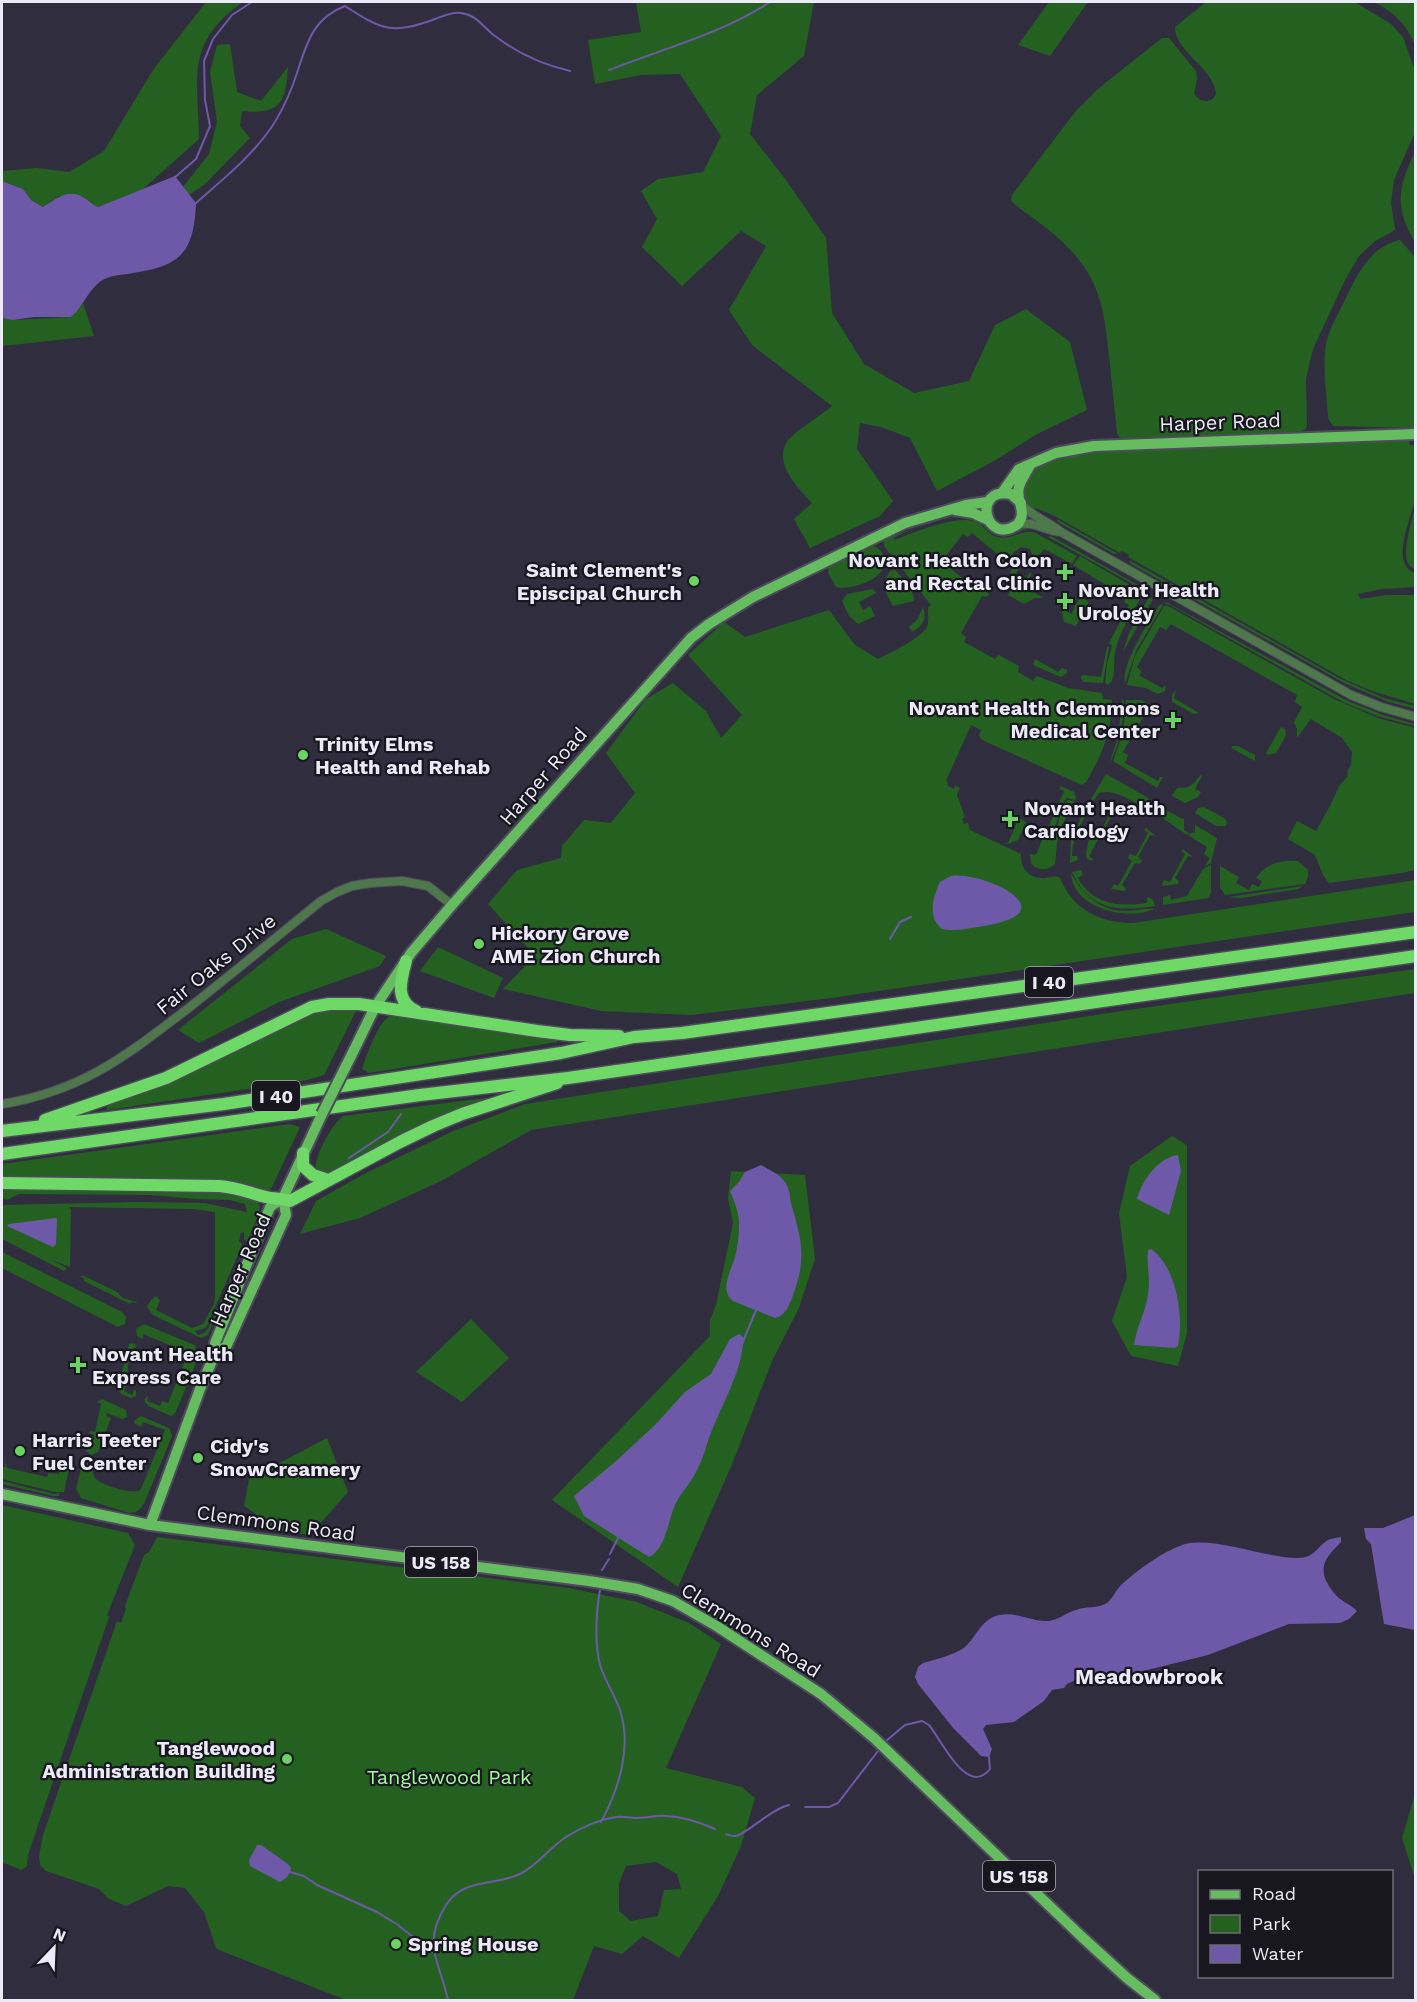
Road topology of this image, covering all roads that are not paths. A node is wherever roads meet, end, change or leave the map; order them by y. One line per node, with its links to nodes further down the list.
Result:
1 (1416, 434): 2 (main road, Harper Road)
2 (1030, 465): 3 (main road, Harper Road); 5 (main road)
3 (1002, 493): 4 (main road); 5 (main road)
4 (988, 502): 6 (main road, Harper Road); 7 (main road)
5 (1021, 504): 8 (main road); 9 (street)
6 (955, 509): 7 (main road, Harper Road); 11 (main road, Harper Road)
7 (988, 520): 8 (main road)
8 (1018, 525): 9 (street)
9 (1061, 532): 10 (street)
10 (1416, 717)
11 (452, 905): 14 (main road, Harper Road); 19 (street, Fair Oaks Drive)
12 (1416, 932): 17 (highway, I 40)
13 (1416, 956): 18 (highway, I 40)
14 (406, 961): 15 (main road, Harper Road); 16 (highway)
15 (375, 1007): 16 (highway); 20 (highway); 22 (main road, Harper Road, bridge)
16 (420, 1012): 17 (highway)
17 (634, 1037): 20 (highway, I 40)
18 (568, 1078): 23 (highway, I 40); 24 (highway)
19 (2, 1104)
20 (21, 1128): 21 (highway, I 40)
21 (2, 1131)
22 (303, 1153): 24 (highway); 26 (main road, Harper Road)
23 (2, 1154)
24 (328, 1180): 26 (highway)
25 (2, 1184): 26 (highway)
26 (283, 1198): 27 (main road, Harper Road); 27 (main road, Harper Road)
27 (216, 1351): 29 (main road, Harper Road)
28 (2, 1494): 29 (main road, Clemmons Road / US 158)
29 (150, 1525): 30 (main road, Clemmons Road / US 158)
30 (1155, 2001)

